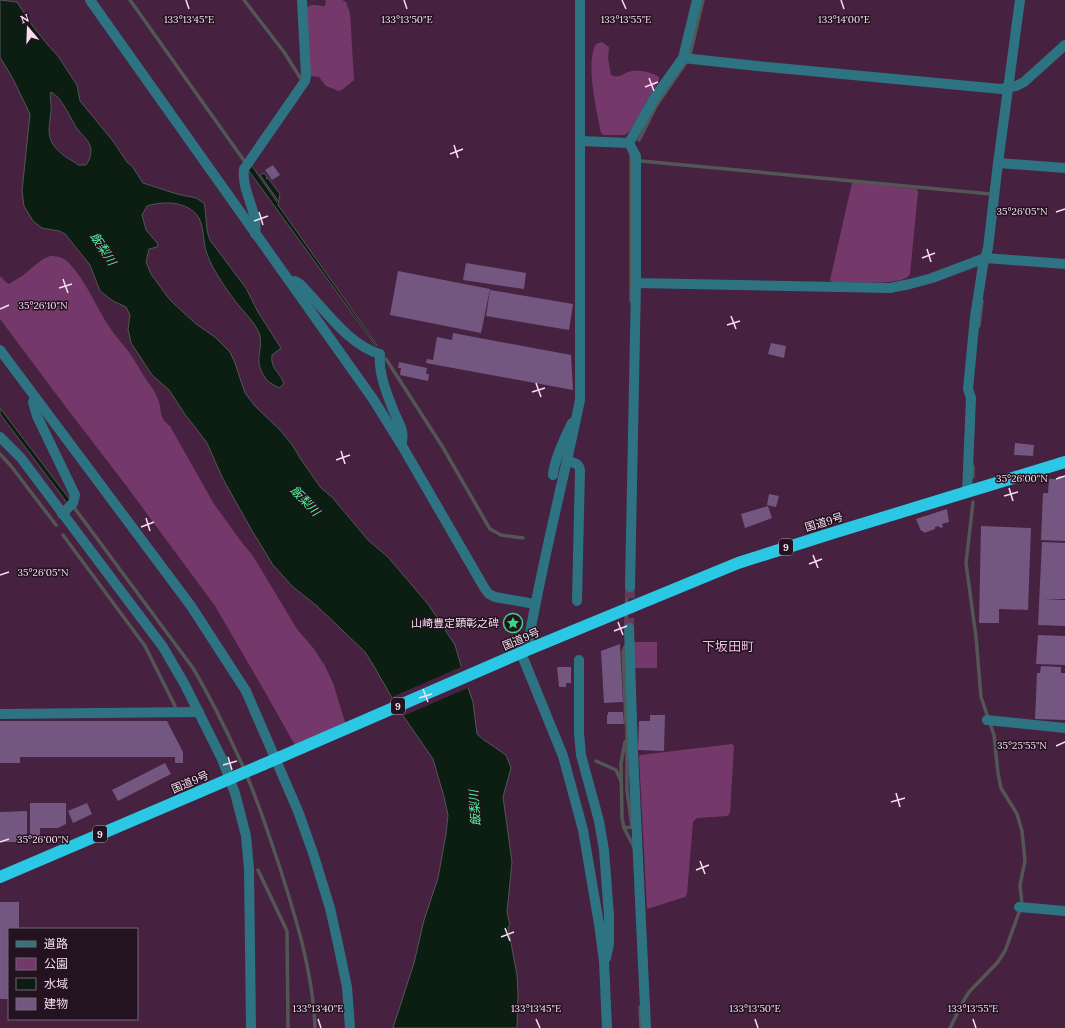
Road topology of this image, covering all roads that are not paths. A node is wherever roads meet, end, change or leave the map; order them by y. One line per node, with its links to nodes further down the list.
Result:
1 (90, 0): 13 (street)
2 (302, 0): 13 (street)
3 (580, 0): 9 (street)
4 (697, 0): 7 (street)
5 (1020, 0): 8 (street)
6 (1065, 45): 8 (street)
7 (683, 58): 8 (street); 10 (street)
8 (1009, 88): 11 (street)
9 (580, 140): 10 (street); 20 (street)
10 (630, 143): 17 (street)
11 (998, 164): 12 (street); 14 (street)
12 (1065, 168)
13 (256, 234): 16 (street)
14 (986, 258): 15 (street); 17 (street); 26 (street)
15 (1065, 264)
16 (291, 282): 22 (street); 22 (street)
17 (636, 283): 28 (street)
18 (0, 350): 19 (street)
19 (36, 398): 27 (street); 38 (street)
20 (578, 410): 23 (street); 25 (street)
21 (0, 437): 27 (street)
22 (402, 444): 30 (street)
23 (568, 461): 29 (street); 30 (street)
24 (1065, 462): 26 (highway, 国道9号 / 9)
25 (553, 475)
26 (966, 492): 32 (highway, 国道9号 / 9)
27 (62, 514): 34 (street)
28 (630, 587)
29 (577, 601)
30 (534, 604): 32 (street)
31 (629, 628): 46 (street)
32 (521, 653): 38 (highway, 国道9号 / 9); 42 (street)
33 (579, 660): 42 (street)
34 (199, 712): 35 (street); 43 (street)
35 (0, 714)
36 (989, 720): 37 (street)
37 (1065, 728)
38 (278, 757): 39 (highway, 国道9号 / 9, bridge); 44 (street)
39 (0, 877)
40 (1021, 907): 41 (street)
41 (1065, 911)
42 (604, 961): 45 (street)
43 (251, 1028)
44 (350, 1028)
45 (607, 1028)
46 (646, 1028)

